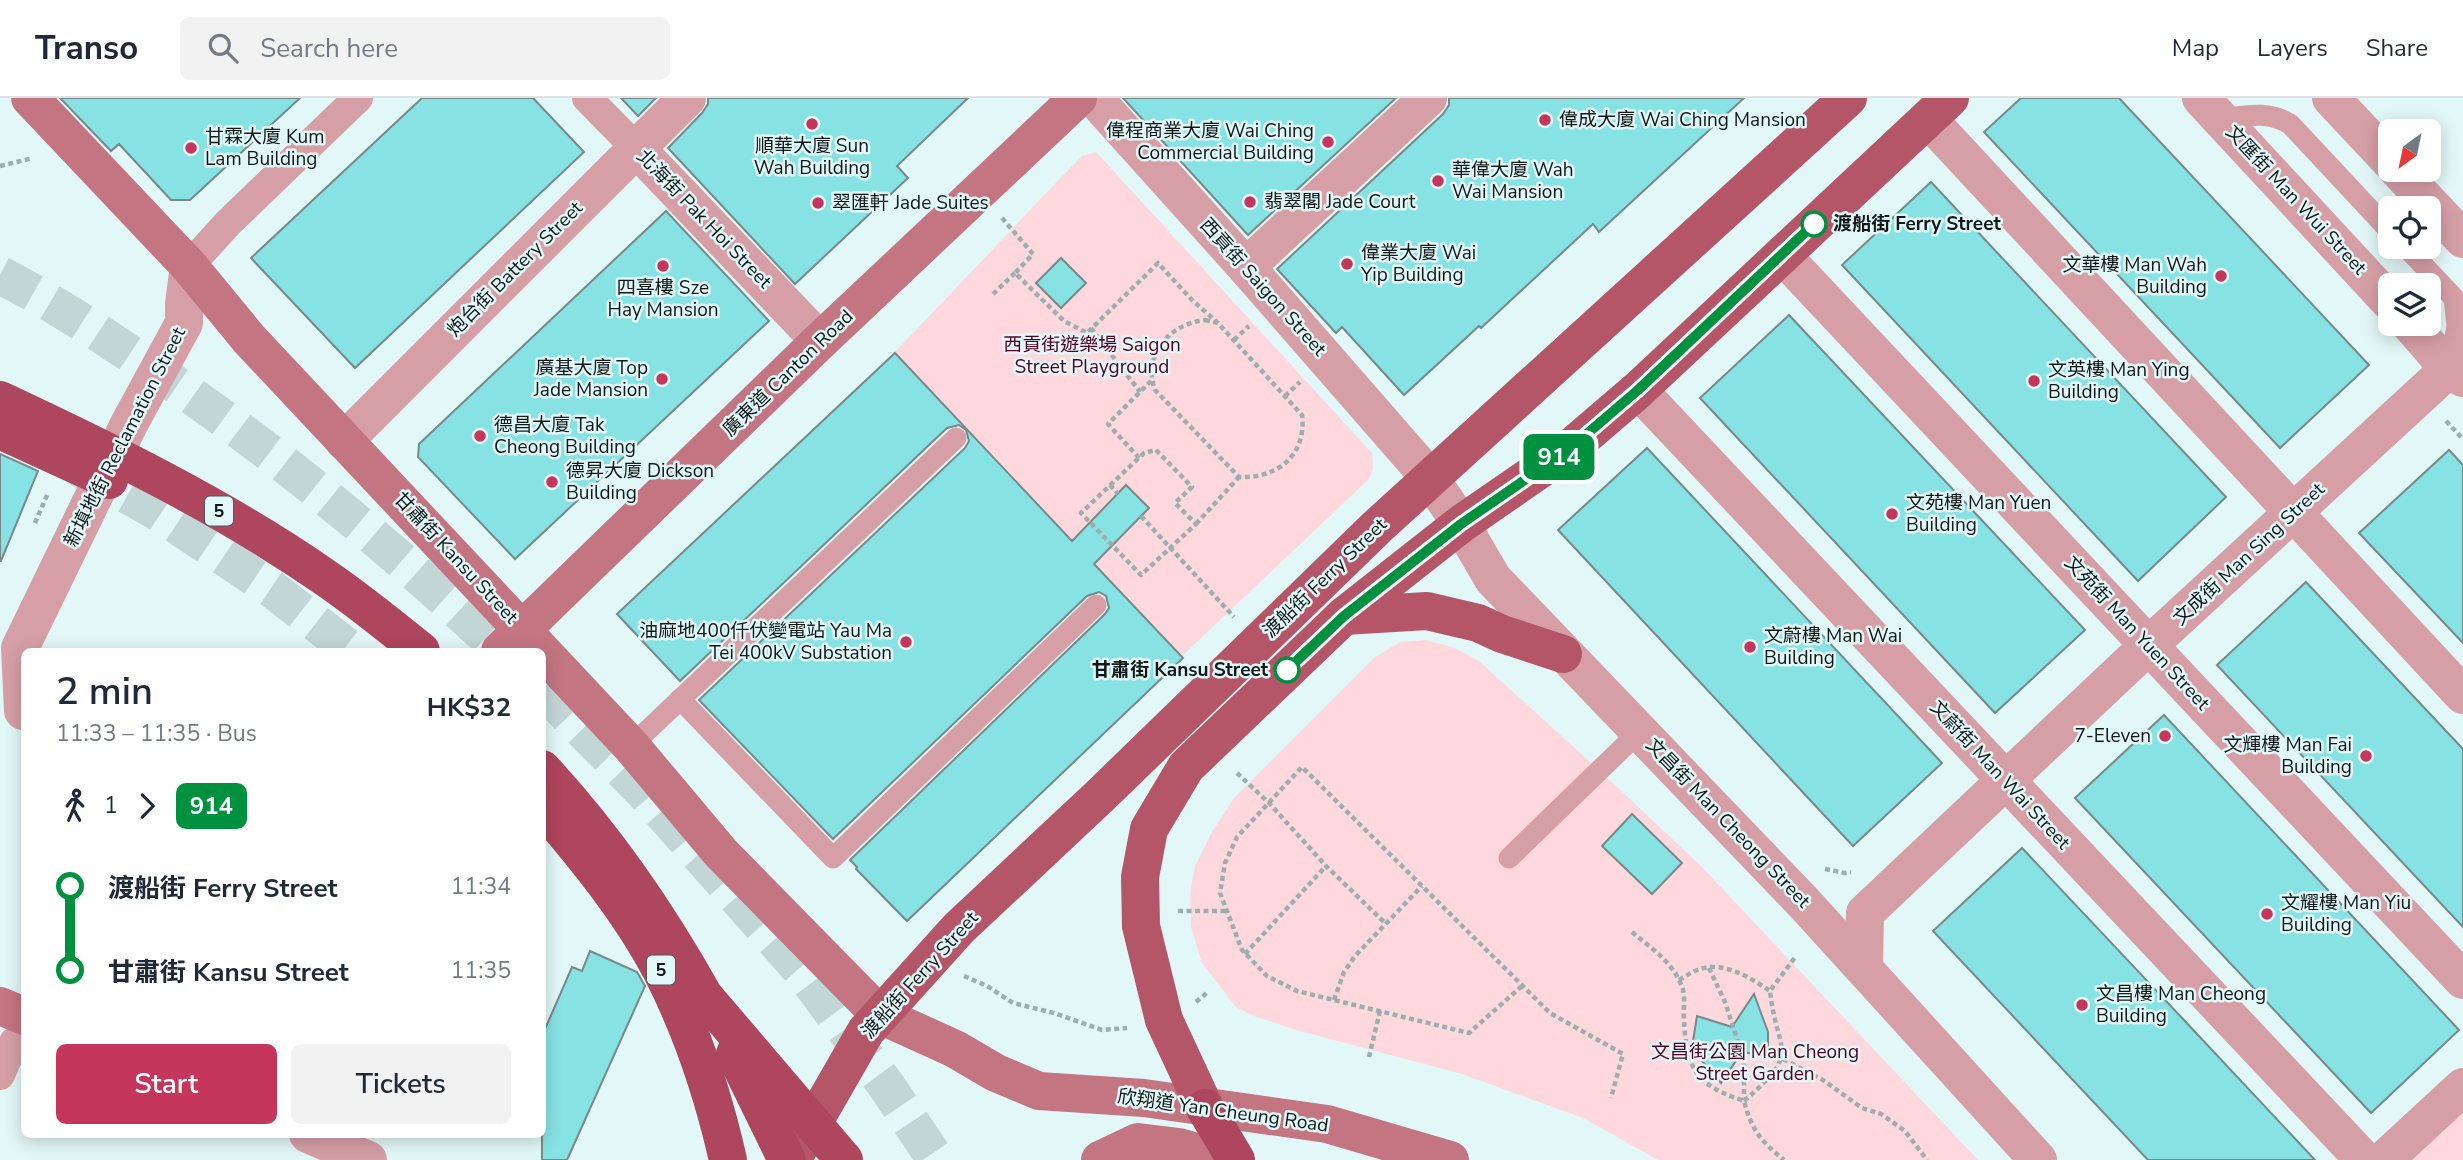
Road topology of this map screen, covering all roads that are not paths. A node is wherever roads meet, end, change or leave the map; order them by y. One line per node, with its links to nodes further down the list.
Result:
1 (30, 98): 19 (main road, 甘肅街 Kansu Street)
2 (358, 98): 19 (street)
3 (587, 98): 12 (street, 北海街 Pak Hoi Street)
4 (687, 98): 12 (street, 炮台街 Battery Street)
5 (1078, 98): 23 (main road, 廣東道 Canton Road)
6 (1094, 98): 20 (street, 西貢街 Saigon Street)
7 (1428, 98): 20 (street)
8 (1847, 98): 30 (main road, 渡船街 Ferry Street)
9 (2331, 98): 13 (street)
10 (1939, 108): 17 (main road, 渡船街 Ferry Street); 31 (street)
11 (2211, 108): 15 (lane); 21 (street, 文匯街 Man Wui Street)
12 (635, 147): 23 (street, 北海街 Pak Hoi Street); 29 (street, 炮台街 Battery Street)
13 (2378, 149)
14 (2409, 182): 16 (street)
15 (2378, 218)
16 (2463, 239)
17 (1782, 254): 25 (main road, 渡船街 Ferry Street); 36 (street, 文苑街 Man Yuen Street)
18 (2417, 259): 24 (lane)
19 (188, 266): 29 (main road, 甘肅街 Kansu Street); 40 (street, 新填地街 Reclamation Street)
20 (1246, 267): 30 (street, 西貢街 Saigon Street)
21 (2378, 289)
22 (2423, 336): 24 (street)
23 (820, 341): 35 (main road, 廣東道 Canton Road)
24 (2458, 368): 31 (street, 文成街 Man Sing Street)
25 (1638, 390): 32 (main road, 渡船街 Ferry Street); 47 (street, 文蔚街 Man Wai Street)
26 (0, 400): 38 (highway, 5, bridge)
27 (0, 430): 37 (highway, 5, bridge)
28 (956, 438): 43 (lane)
29 (344, 441): 35 (main road, 甘肅街 Kansu Street)
30 (1430, 478): 32 (street, 文昌街 Man Cheong Street); 56 (main road, 渡船街 Ferry Street)
31 (2294, 513): 36 (street, 文成街 Man Sing Street); 42 (street)
32 (1461, 524): 34 (main road, 渡船街 Ferry Street); 39 (street, 文昌街 Man Cheong Street)
33 (1096, 606): 43 (lane)
34 (1344, 616): 39 (main road); 61 (main road, 渡船街 Ferry Street)
35 (511, 640)
36 (2149, 645): 47 (street, 文成街 Man Sing Street); 53 (street, 文苑街 Man Yuen Street)
37 (379, 648)
38 (417, 648)
39 (1563, 654): 44 (street, 文昌街 Man Cheong Street)
40 (21, 669)
41 (546, 671): 45 (main road, 甘肅街 Kansu Street)
42 (2463, 695)
43 (680, 699): 45 (lane)
44 (1640, 731): 49 (lane); 50 (street, 文昌街 Man Cheong Street)
45 (631, 746): 56 (main road, 甘肅街 Kansu Street)
46 (546, 774): 54 (highway, 5)
47 (2005, 781): 51 (street, 文成街 Man Sing Street); 72 (street, 文蔚街 Man Wai Street)
48 (546, 811): 64 (highway, 5, bridge)
49 (1509, 858)
50 (1804, 903): 51 (street); 52 (street, 文昌街 Man Cheong Street)
51 (1865, 913): 52 (street)
52 (1864, 967): 71 (street, 文昌街 Man Cheong Street)
53 (2463, 980)
54 (704, 996): 65 (highway, 5, bridge); 66 (highway, bridge)
55 (0, 1006): 57 (main road)
56 (880, 1015): 58 (main road, 甘肅街 Kansu Street); 65 (main road, 渡船街 Ferry Street)
57 (19, 1029): 59 (street)
58 (996, 1073): 61 (main road, 欣翔道 Yan Cheung Road)
59 (0, 1075)
60 (2463, 1087): 73 (street)
61 (1205, 1108): 69 (highway); 70 (main road, 欣翔道 Yan Cheung Road)
62 (317, 1138): 63 (street)
63 (368, 1160)
64 (728, 1160)
65 (789, 1160)
66 (844, 1160)
67 (1100, 1160): 68 (main road)
68 (1225, 1160)
69 (1236, 1160)
70 (1450, 1160)
71 (2038, 1160)
72 (2364, 1160)
73 (2384, 1160)

